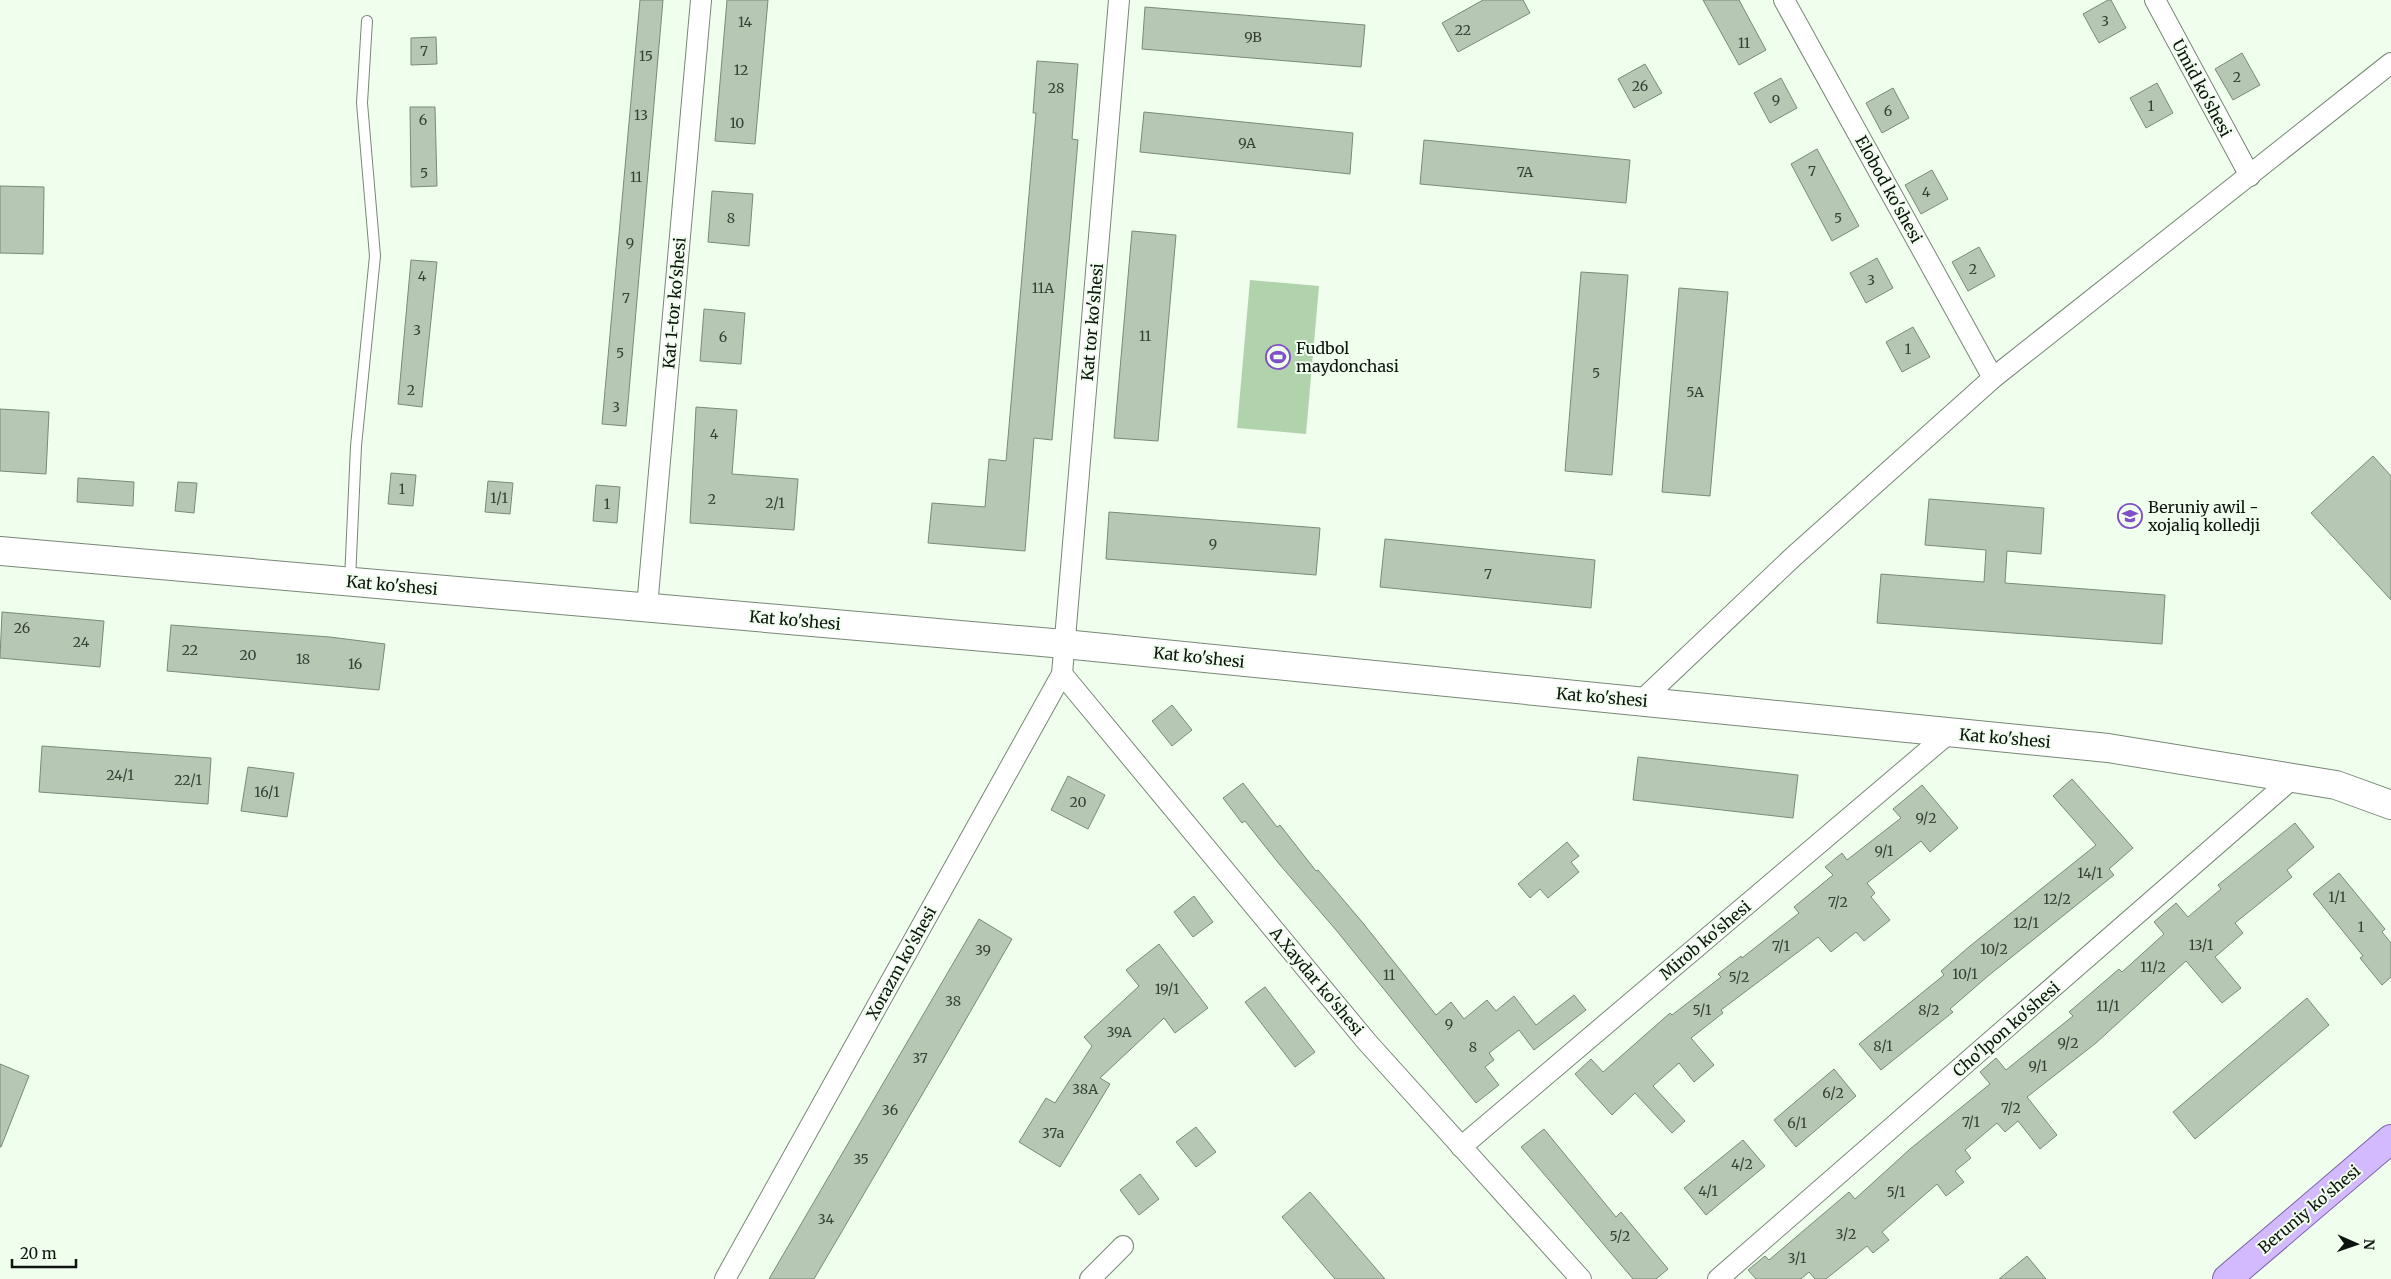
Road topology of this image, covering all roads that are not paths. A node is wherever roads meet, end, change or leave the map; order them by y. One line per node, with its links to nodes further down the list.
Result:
1 (701, 0): 11 (street, Kat 1-tor ko'shesi)
2 (1119, 0): 12 (street, Kat tor ko'shesi)
3 (1784, 0): 8 (street, Elobod ko'shesi)
4 (2155, 0): 7 (street, Umid ko'shesi)
5 (367, 21): 10 (lane)
6 (2391, 63): 7 (street)
7 (2250, 176): 8 (street)
8 (1993, 378): 14 (street)
9 (0, 550): 10 (street, Kat ko'shesi)
10 (350, 581): 11 (street, Kat ko'shesi)
11 (647, 607): 12 (street, Kat ko'shesi)
12 (1064, 644): 13 (street, Xorazm ko'shesi); 14 (street, Kat ko'shesi)
13 (1062, 674): 19 (street, A.Xaydar ko'shesi); 21 (street, Xorazm ko'shesi)
14 (1641, 701): 15 (street, Kat ko'shesi)
15 (1949, 733): 16 (street, Kat ko'shesi); 19 (street, Mirob ko'shesi)
16 (2293, 778): 17 (street, Kat ko'shesi); 24 (street, Cho'lpon ko'shesi)
17 (2391, 805)
18 (2391, 1139): 25 (main road, Beruniy ko'shesi)
19 (1461, 1147): 23 (street, A.Xaydar ko'shesi)
20 (1123, 1246): 22 (street)
21 (725, 1279)
22 (1090, 1279)
23 (1581, 1279)
24 (1718, 1279)
25 (2227, 1279)

